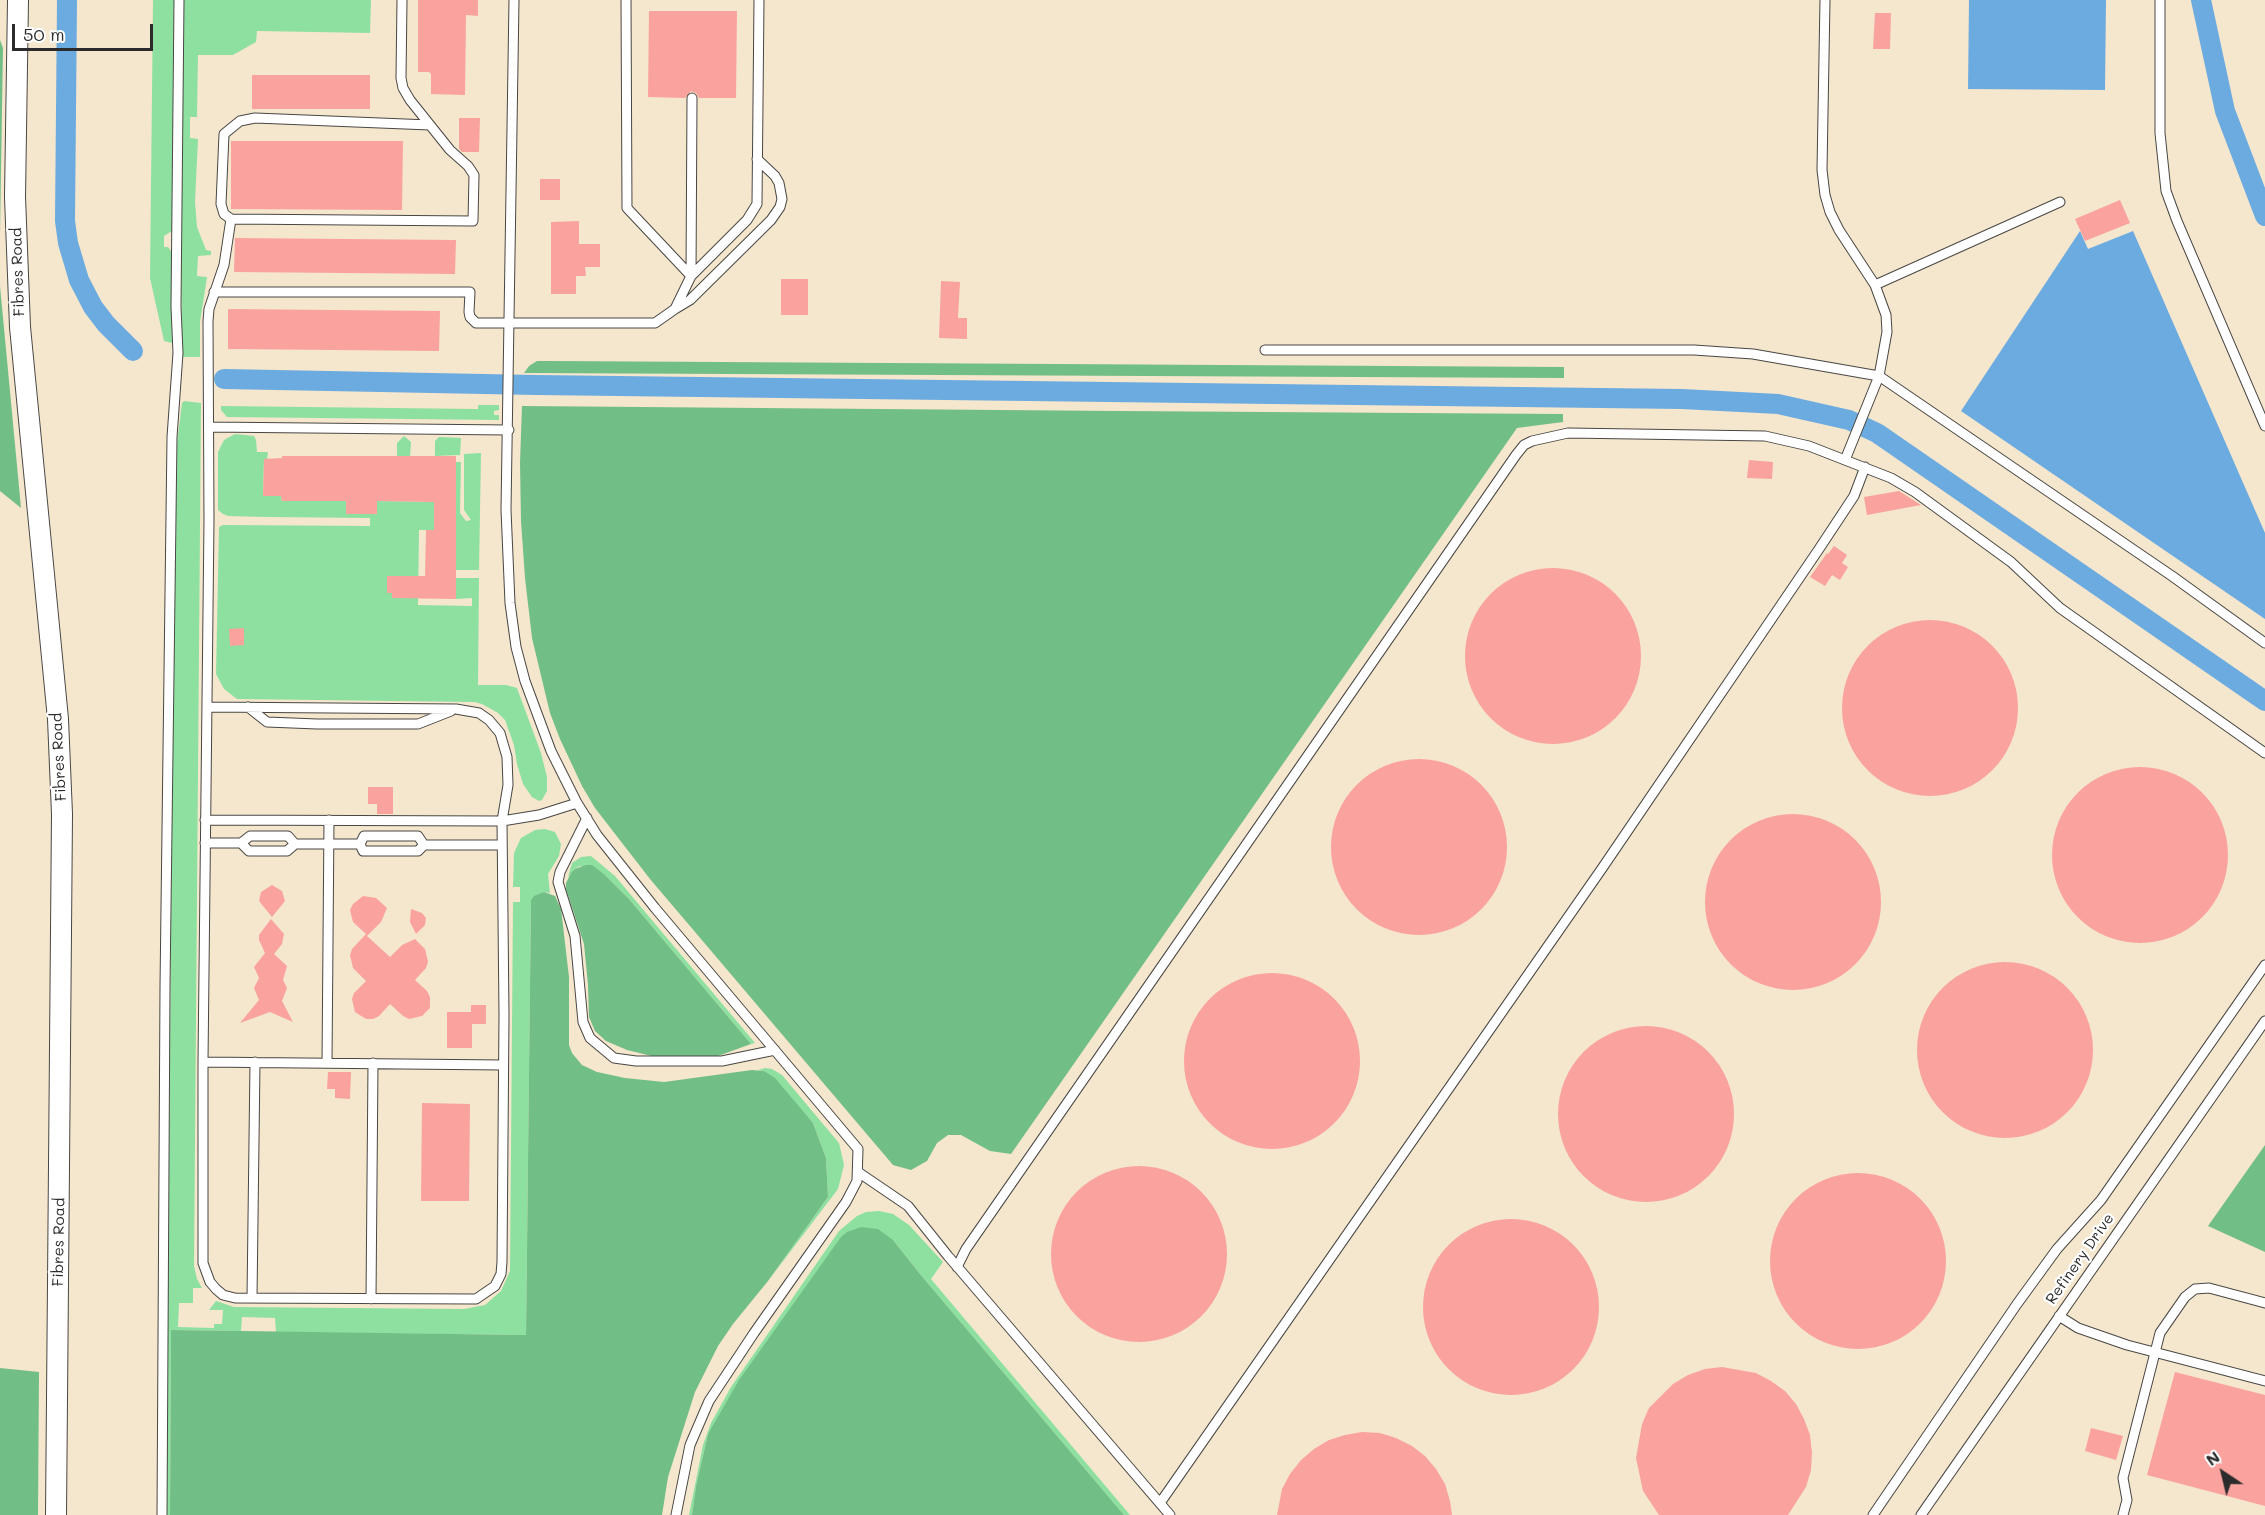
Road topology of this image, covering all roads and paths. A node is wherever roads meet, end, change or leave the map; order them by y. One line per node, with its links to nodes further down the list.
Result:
1 (18, 0): 60 (street, Fibres Road)
2 (179, 0): 61 (lane)
3 (402, 0): 10 (lane)
4 (514, 0): 18 (lane)
5 (626, 0): 14 (lane)
6 (759, 0): 11 (lane)
7 (1825, 0): 15 (lane)
8 (2160, 0): 21 (lane)
9 (692, 98): 14 (lane)
10 (430, 125): 13 (lane); 13 (lane)
11 (757, 159): 14 (lane); 17 (lane)
12 (2060, 202): 15 (lane)
13 (231, 219): 16 (lane)
14 (691, 276): 17 (lane)
15 (1875, 285): 20 (lane)
16 (214, 292): 18 (lane); 22 (lane)
17 (675, 309): 18 (lane)
18 (510, 324): 23 (lane)
19 (1265, 350): 20 (lane)
20 (1879, 376): 24 (lane); 26 (lane)
21 (2265, 426)
22 (209, 427): 23 (lane); 28 (lane)
23 (508, 430): 31 (lane)
24 (1845, 459): 25 (lane); 52 (lane)
25 (1865, 467): 30 (lane); 59 (lane)
26 (2265, 643)
27 (248, 707): 28 (lane); 29 (lane); 29 (lane)
28 (208, 708): 33 (lane)
29 (456, 709): 35 (lane)
30 (2265, 753)
31 (577, 803): 32 (lane); 35 (lane)
32 (587, 819): 45 (lane); 45 (lane)
33 (205, 820): 34 (lane); 36 (lane)
34 (329, 820): 35 (lane); 39 (lane)
35 (502, 820): 42 (lane)
36 (205, 843): 37 (lane); 46 (lane)
37 (240, 843): 38 (lane); 38 (lane)
38 (295, 844): 39 (lane)
39 (329, 844): 40 (lane); 48 (lane)
40 (360, 844): 41 (lane); 41 (lane)
41 (424, 844): 42 (lane)
42 (502, 845): 50 (lane)
43 (2265, 965): 64 (lane)
44 (2265, 1021): 56 (lane, Refinery Drive)
45 (775, 1050): 51 (lane)
46 (203, 1062): 47 (lane); 53 (lane)
47 (255, 1062): 48 (lane); 53 (lane)
48 (327, 1063): 49 (lane)
49 (373, 1063): 50 (lane); 54 (lane)
50 (503, 1065): 54 (lane)
51 (858, 1172): 52 (lane); 62 (lane)
52 (957, 1267): 59 (lane)
53 (252, 1298): 54 (lane)
54 (371, 1299)
55 (2265, 1303): 57 (lane)
56 (2059, 1316): 57 (lane); 65 (lane, Refinery Drive)
57 (2155, 1354): 58 (lane); 66 (lane)
58 (2265, 1381)
59 (1160, 1503): 63 (lane)
60 (56, 1515)
61 (162, 1515)
62 (676, 1515)
63 (1170, 1515)
64 (1873, 1515)
65 (1921, 1515)
66 (2123, 1515)

